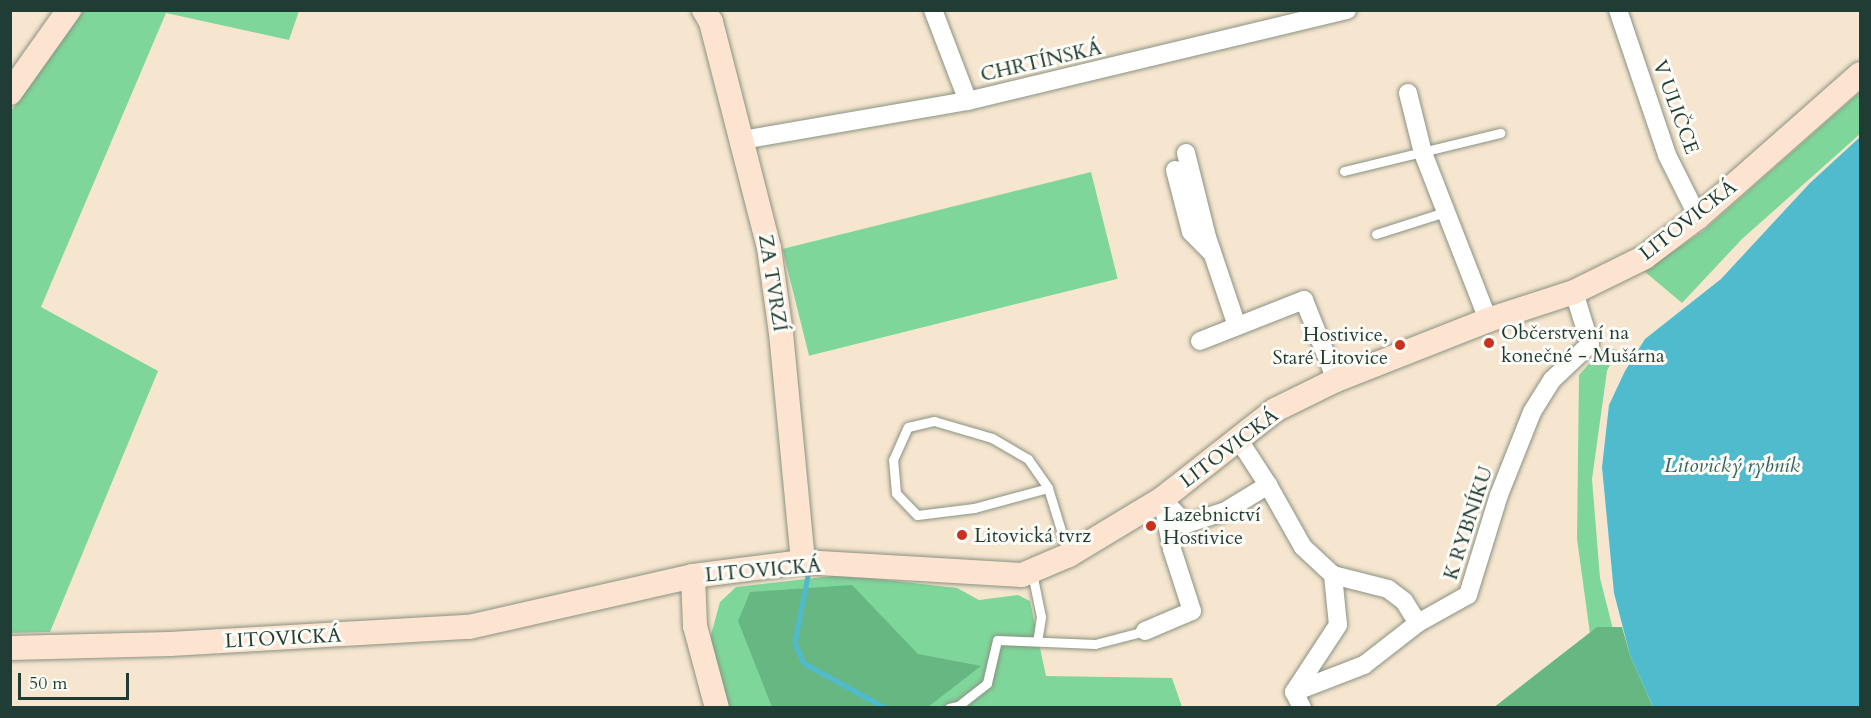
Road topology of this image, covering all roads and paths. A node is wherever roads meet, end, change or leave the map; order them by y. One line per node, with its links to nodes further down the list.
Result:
1 (69, 10): 7 (street)
2 (704, 10): 11 (street, ZA TVRZÍ)
3 (933, 10): 9 (street)
4 (1347, 10): 9 (street, CHRTÍNSKÁ)
5 (1618, 10): 17 (street, V ULIČCE)
6 (1860, 74): 17 (street, LITOVICKÁ)
7 (10, 93)
8 (1408, 93): 13 (street)
9 (968, 101): 11 (street, CHRTÍNSKÁ)
10 (1500, 133): 13 (lane)
11 (742, 140): 30 (street, ZA TVRZÍ)
12 (1186, 153): 19 (street)
13 (1423, 153): 15 (lane); 16 (street)
14 (1175, 170): 19 (street)
15 (1344, 171)
16 (1445, 212): 18 (lane); 21 (street)
17 (1698, 216): 20 (street, LITOVICKÁ)
18 (1376, 234)
19 (1212, 253): 22 (street)
20 (1574, 292): 21 (street, LITOVICKÁ); 34 (street, K RYBNÍKU)
21 (1488, 320): 24 (street, LITOVICKÁ)
22 (1237, 326): 23 (street); 24 (street)
23 (1200, 341)
24 (1336, 380): 25 (street, LITOVICKÁ)
25 (1239, 440): 26 (street); 28 (street, LITOVICKÁ)
26 (1268, 485): 28 (street); 32 (street)
27 (1048, 488): 27 (lane); 29 (lane)
28 (1162, 499): 29 (street, LITOVICKÁ); 35 (street)
29 (1069, 555): 31 (street, LITOVICKÁ)
30 (803, 562): 31 (street, LITOVICKÁ); 33 (street, LITOVICKÁ)
31 (1032, 571): 36 (lane)
32 (1333, 575): 34 (street); 38 (street)
33 (693, 576): 37 (street, LITOVICKÁ); 39 (street)
34 (1418, 623): 38 (street, K RYBNÍKU)
35 (1144, 631): 36 (lane)
36 (1037, 641): 40 (lane)
37 (10, 648)
38 (1298, 700)
39 (717, 708)
40 (949, 708)

